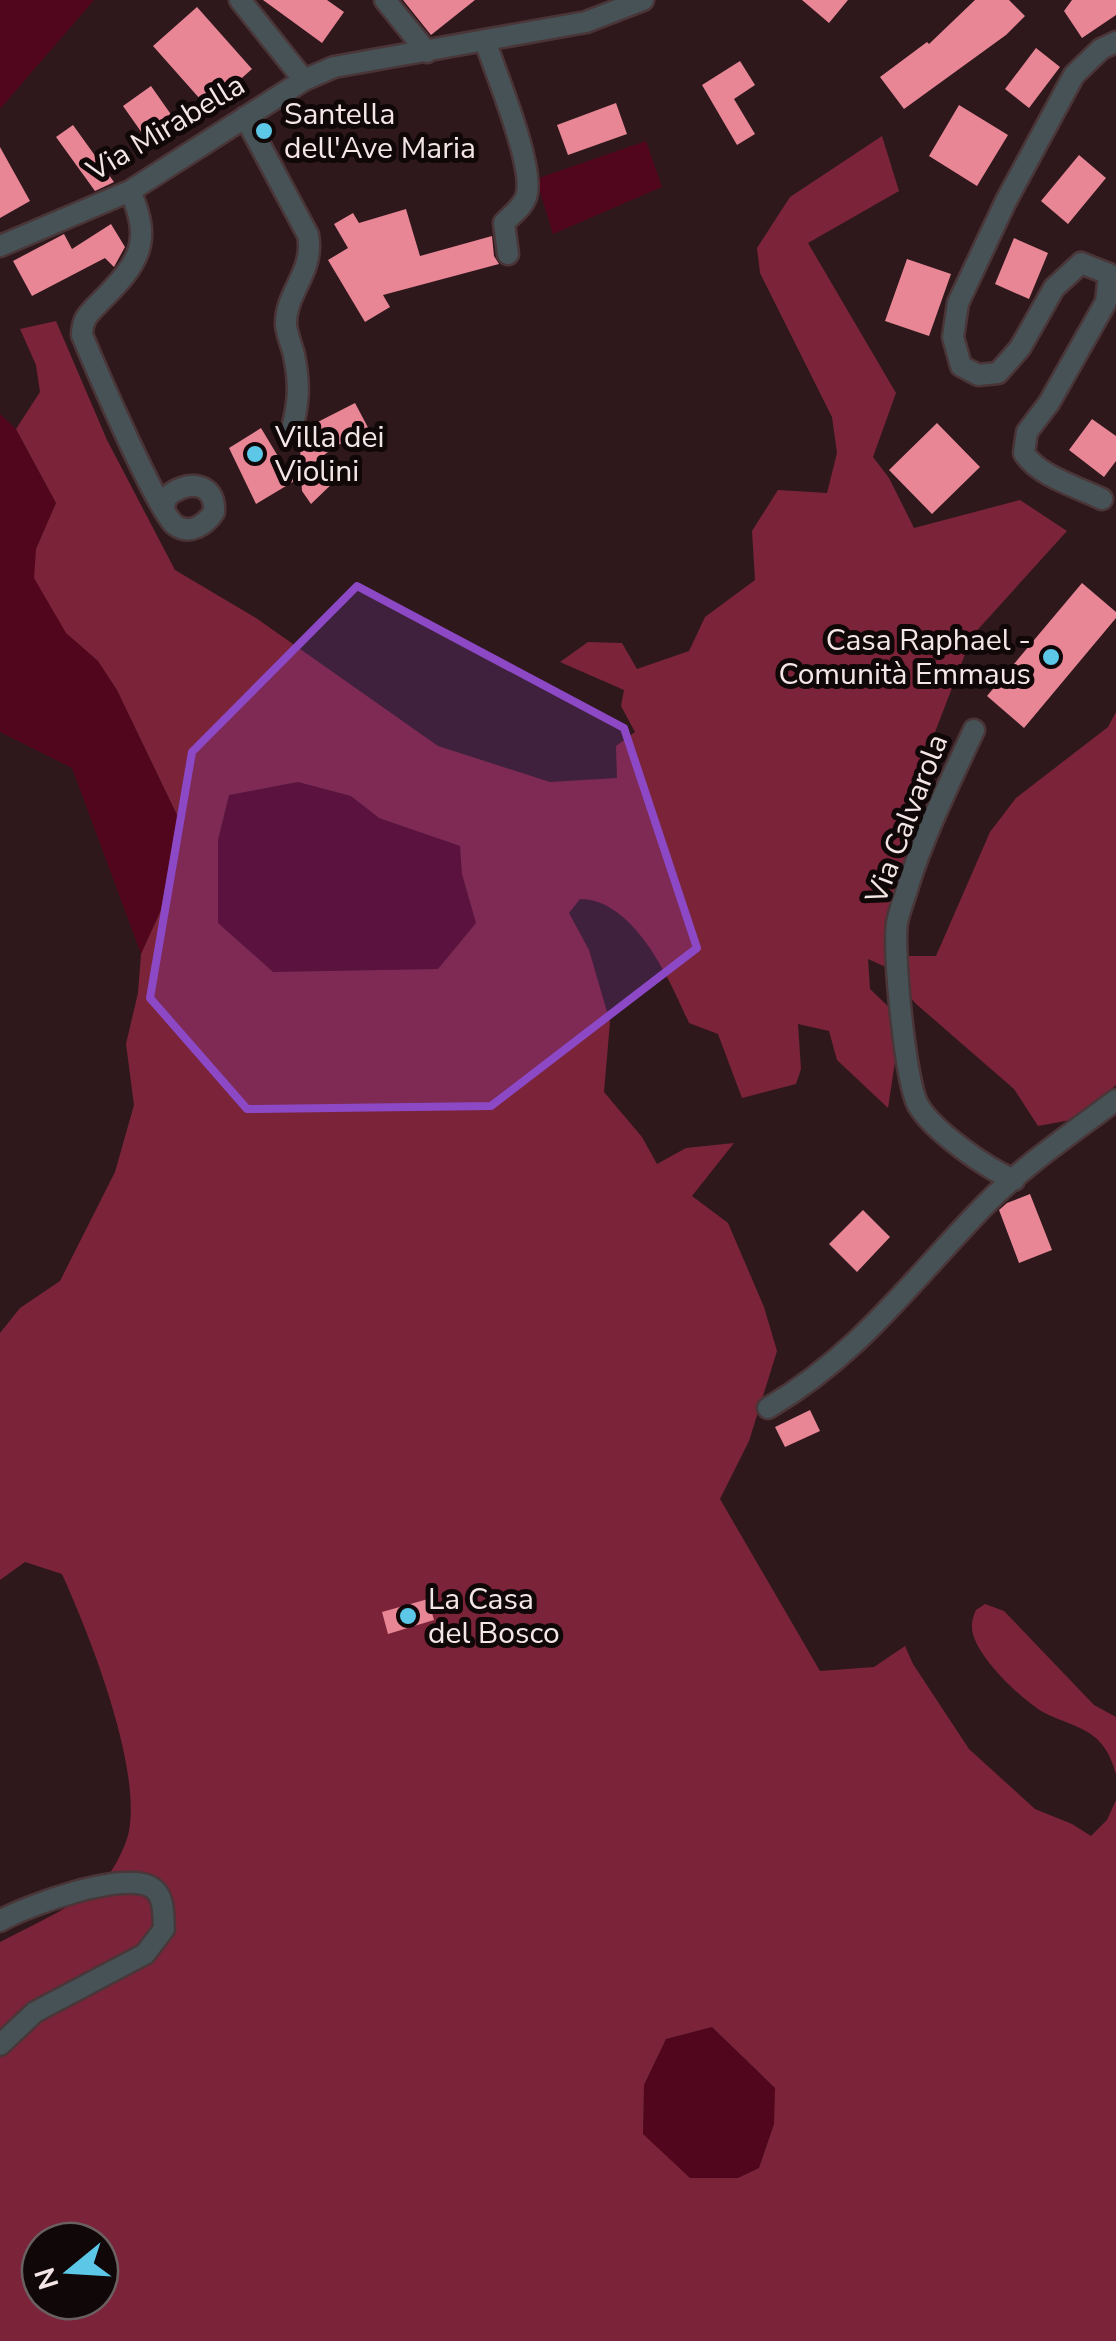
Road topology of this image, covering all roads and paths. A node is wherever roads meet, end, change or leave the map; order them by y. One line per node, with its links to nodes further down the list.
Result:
1 (240, 0): 7 (street)
2 (386, 0): 6 (street)
3 (643, 0): 4 (street, Via Mirabella)
4 (485, 41): 6 (street, Via Mirabella); 11 (street)
5 (1116, 42): 12 (street)
6 (427, 52): 7 (street, Via Mirabella)
7 (304, 80): 8 (street, Via Mirabella)
8 (246, 117): 9 (street, Via Mirabella); 13 (street)
9 (130, 191): 10 (street, Via Mirabella); 15 (street)
10 (0, 246)
11 (508, 254)
12 (1112, 272): 14 (street)
13 (291, 432)
14 (1102, 498)
15 (164, 508)
16 (974, 730): 18 (street, Via Calvarola)
17 (1116, 1100): 18 (street)
18 (1014, 1180): 19 (street)
19 (768, 1408)
20 (0, 1920): 21 (street)
21 (0, 2045)

